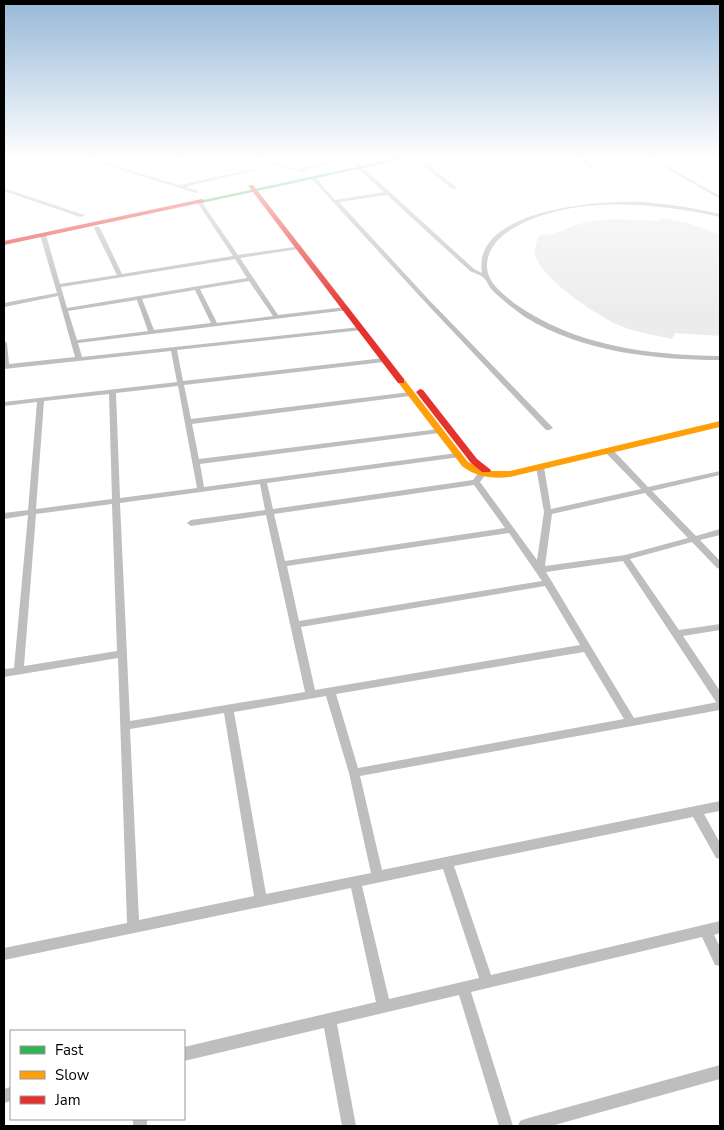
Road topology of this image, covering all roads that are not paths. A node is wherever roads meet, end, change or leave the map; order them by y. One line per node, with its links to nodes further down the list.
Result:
1 (64, 210): 12 (street)
2 (144, 210): 15 (main road)
3 (146, 210): 14 (main road)
4 (206, 210): 18 (street)
5 (272, 210): 17 (main road)
6 (274, 210): 55 (main road)
7 (340, 210): 48 (street)
8 (407, 210): 20 (street)
9 (564, 210): 20 (street)
10 (691, 210): 11 (street)
11 (720, 215)
12 (82, 216)
13 (98, 228): 19 (street)
14 (43, 235): 16 (main road); 22 (street)
15 (4, 238)
16 (4, 243)
17 (299, 247): 18 (street); 27 (main road)
18 (237, 257): 19 (street); 21 (street)
19 (120, 276): 22 (street)
20 (487, 278): 36 (street)
21 (252, 279): 23 (street); 29 (street)
22 (58, 286): 24 (street)
23 (197, 288): 25 (street); 30 (street)
24 (60, 294): 26 (street); 28 (street)
25 (138, 298): 28 (street); 32 (street)
26 (4, 305)
27 (346, 309): 29 (street); 31 (main road)
28 (65, 310): 33 (street)
29 (277, 318): 30 (street)
30 (215, 325): 32 (street)
31 (360, 328): 35 (street); 38 (main road)
32 (152, 333): 33 (street)
33 (74, 342): 37 (street)
34 (4, 343): 39 (street)
35 (174, 350): 37 (street); 40 (street)
36 (720, 358)
37 (79, 359): 39 (street)
38 (384, 360): 40 (street); 42 (main road)
39 (5, 367)
40 (180, 384): 41 (street); 46 (street)
41 (112, 392): 43 (street); 59 (street)
42 (410, 394): 46 (street); 49 (main road)
43 (41, 400): 44 (street); 60 (street)
44 (4, 404)
45 (720, 418): 55 (main road)
46 (188, 422): 52 (street)
47 (720, 424): 50 (main road)
48 (549, 428)
49 (439, 431): 51 (main road); 52 (street)
50 (609, 451): 53 (main road); 58 (street)
51 (458, 455): 55 (main road); 56 (street)
52 (197, 462): 57 (street)
53 (540, 467): 55 (main road); 62 (street)
54 (720, 474): 58 (street)
55 (481, 476): 61 (street); 65 (street)
56 (263, 481): 57 (street); 61 (street)
57 (201, 490): 59 (street)
58 (647, 490): 62 (street); 67 (street)
59 (116, 501): 60 (street); 77 (street)
60 (31, 512): 63 (street); 78 (street)
61 (270, 512): 64 (street); 69 (street)
62 (548, 512): 71 (street)
63 (4, 516)
64 (192, 523)
65 (511, 530): 69 (street); 71 (street)
66 (720, 532): 67 (street)
67 (694, 539): 68 (street); 70 (street)
68 (625, 558): 71 (street); 75 (street)
69 (282, 564): 73 (street)
70 (720, 566)
71 (540, 570): 72 (street)
72 (548, 583): 73 (street); 76 (street)
73 (296, 626): 81 (street)
74 (720, 627): 75 (street)
75 (676, 634): 82 (street)
76 (586, 648): 80 (street); 85 (street)
77 (122, 654): 78 (street); 86 (street)
78 (19, 671): 79 (street)
79 (4, 673)
80 (330, 691): 81 (street); 87 (street)
81 (311, 694): 84 (street)
82 (720, 699)
83 (720, 706): 85 (street)
84 (228, 709): 86 (street); 94 (street)
85 (630, 722): 87 (street)
86 (125, 726): 95 (street)
87 (354, 773): 92 (street)
88 (720, 806): 89 (street)
89 (696, 811): 90 (street); 91 (street)
90 (720, 854)
91 (447, 862): 92 (street); 100 (street)
92 (378, 877): 93 (street)
93 (355, 881): 94 (street); 102 (street)
94 (261, 901): 95 (street)
95 (133, 927): 98 (street)
96 (720, 927): 97 (street)
97 (705, 931): 99 (street); 100 (street)
98 (4, 954)
99 (720, 960)
100 (487, 982): 101 (street)
101 (464, 988): 102 (street); 107 (street)
102 (384, 1006): 103 (street)
103 (329, 1019): 104 (street); 106 (street)
104 (185, 1054)
105 (720, 1072): 108 (street)
106 (348, 1126)
107 (506, 1126)
108 (526, 1126)

